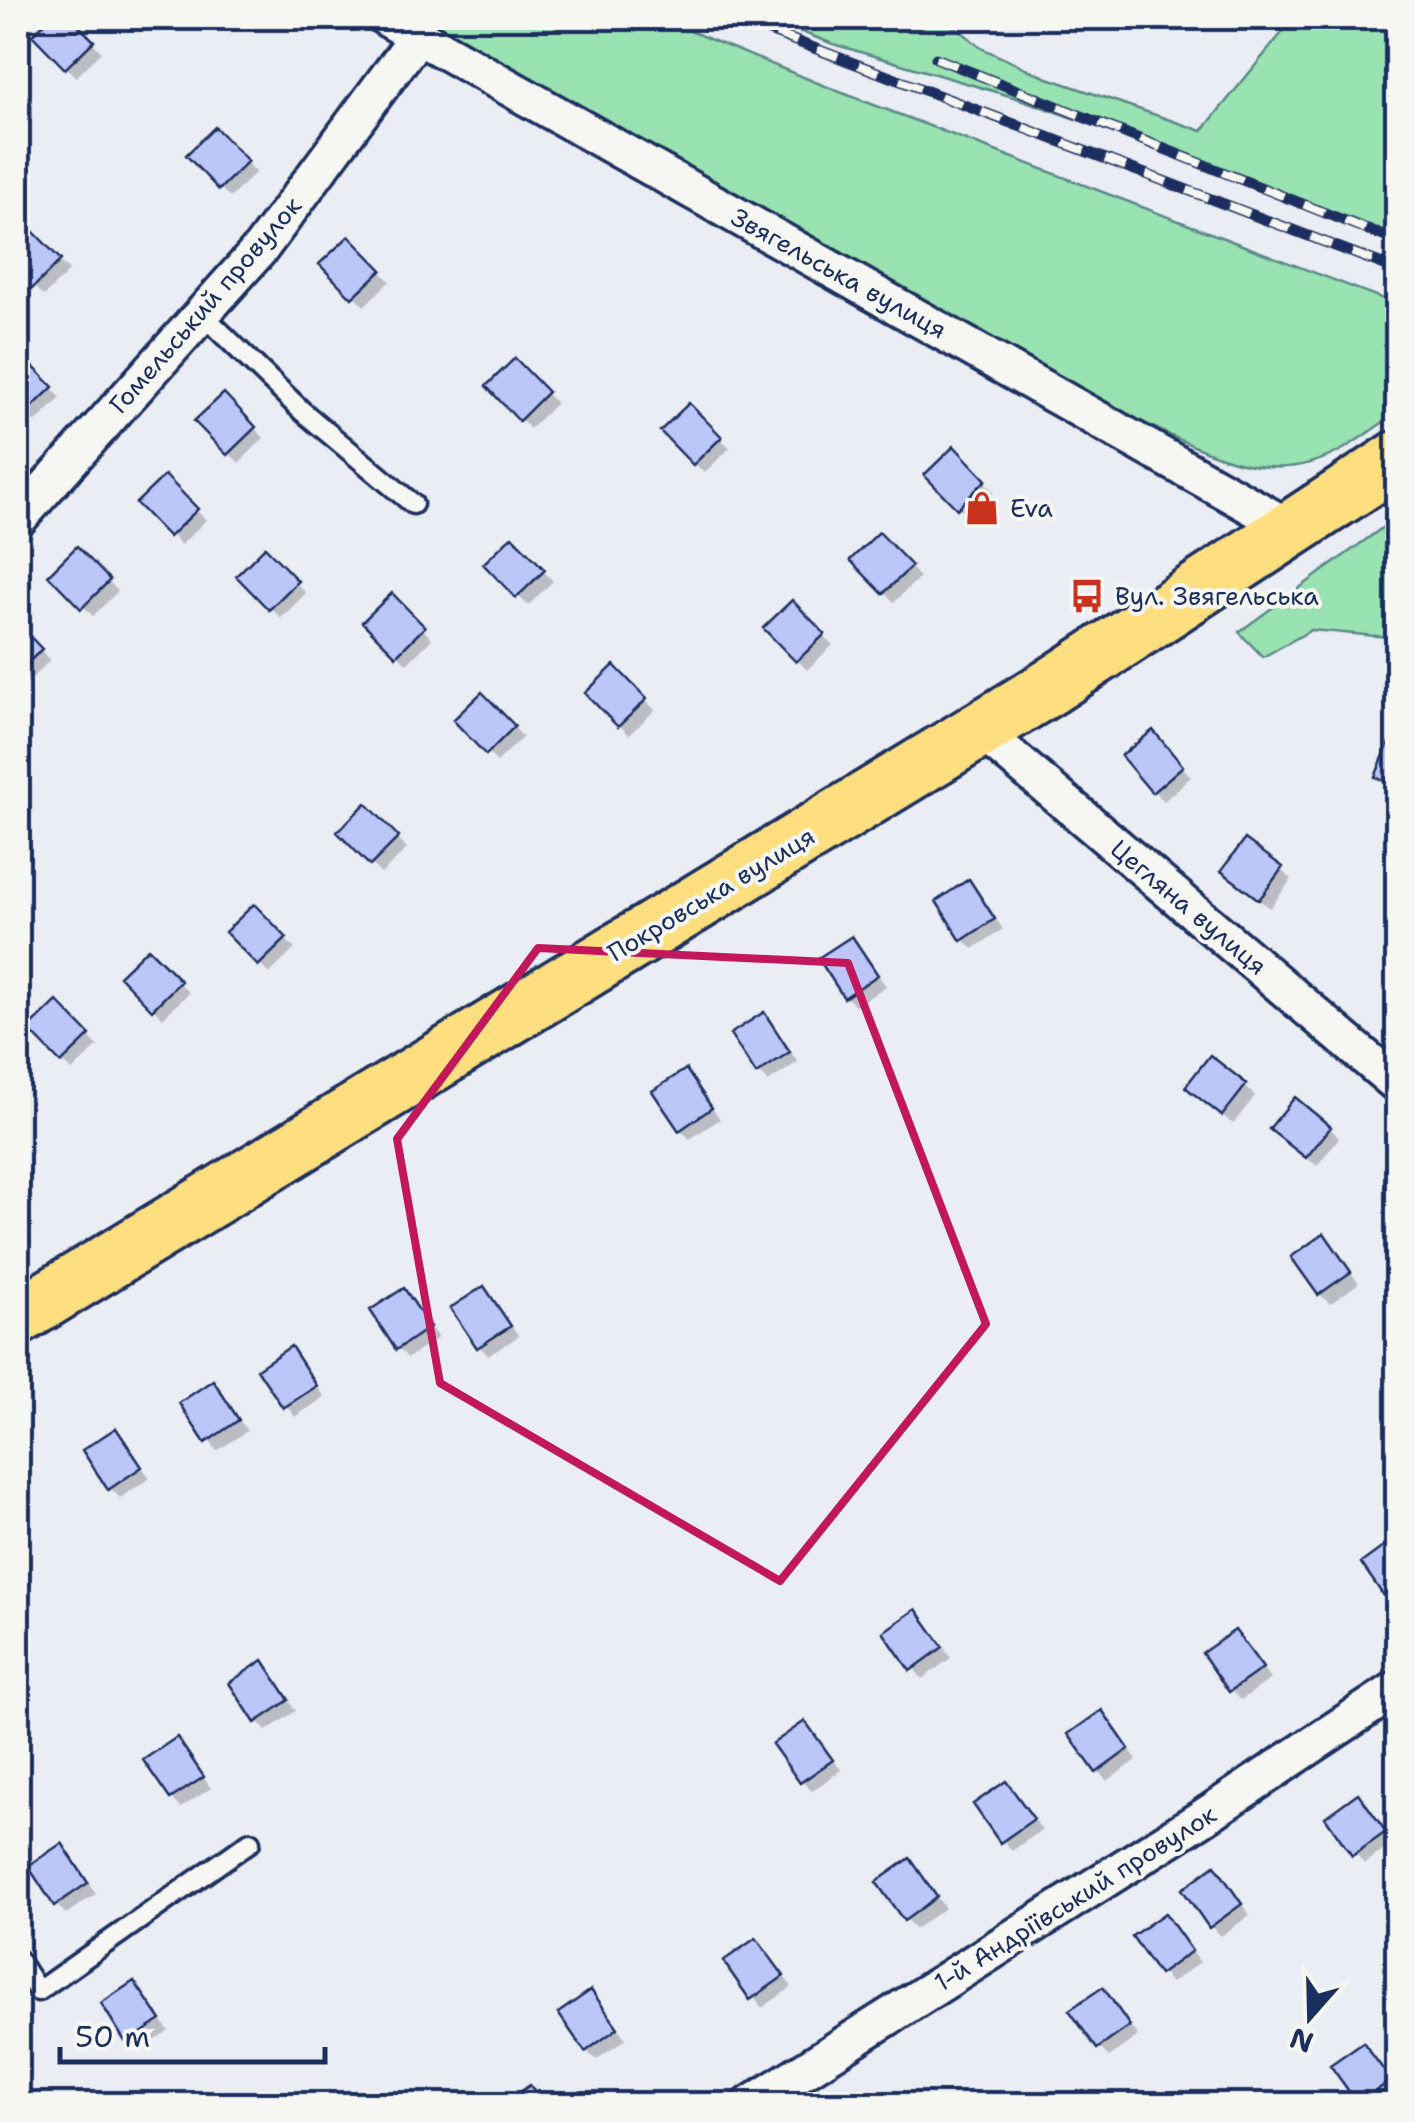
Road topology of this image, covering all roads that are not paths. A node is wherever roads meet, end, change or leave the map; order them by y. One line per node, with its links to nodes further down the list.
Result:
1 (386, 18): 2 (street, Звягельська вулиця)
2 (418, 36): 3 (street, Гомельський провулок); 7 (street, Звягельська вулиця)
3 (202, 314): 5 (lane); 6 (street, Гомельський провулок)
4 (1398, 459): 7 (highway, Покровська вулиця)
5 (413, 504)
6 (18, 518)
7 (1292, 529): 8 (highway, Покровська вулиця)
8 (980, 730): 9 (street, Цегляна вулиця); 10 (highway, Покровська вулиця)
9 (1398, 1085)
10 (18, 1317)
11 (1398, 1688): 14 (street, 1-й Андріївський провулок)
12 (250, 1842): 13 (lane)
13 (18, 1960)
14 (751, 2104)

